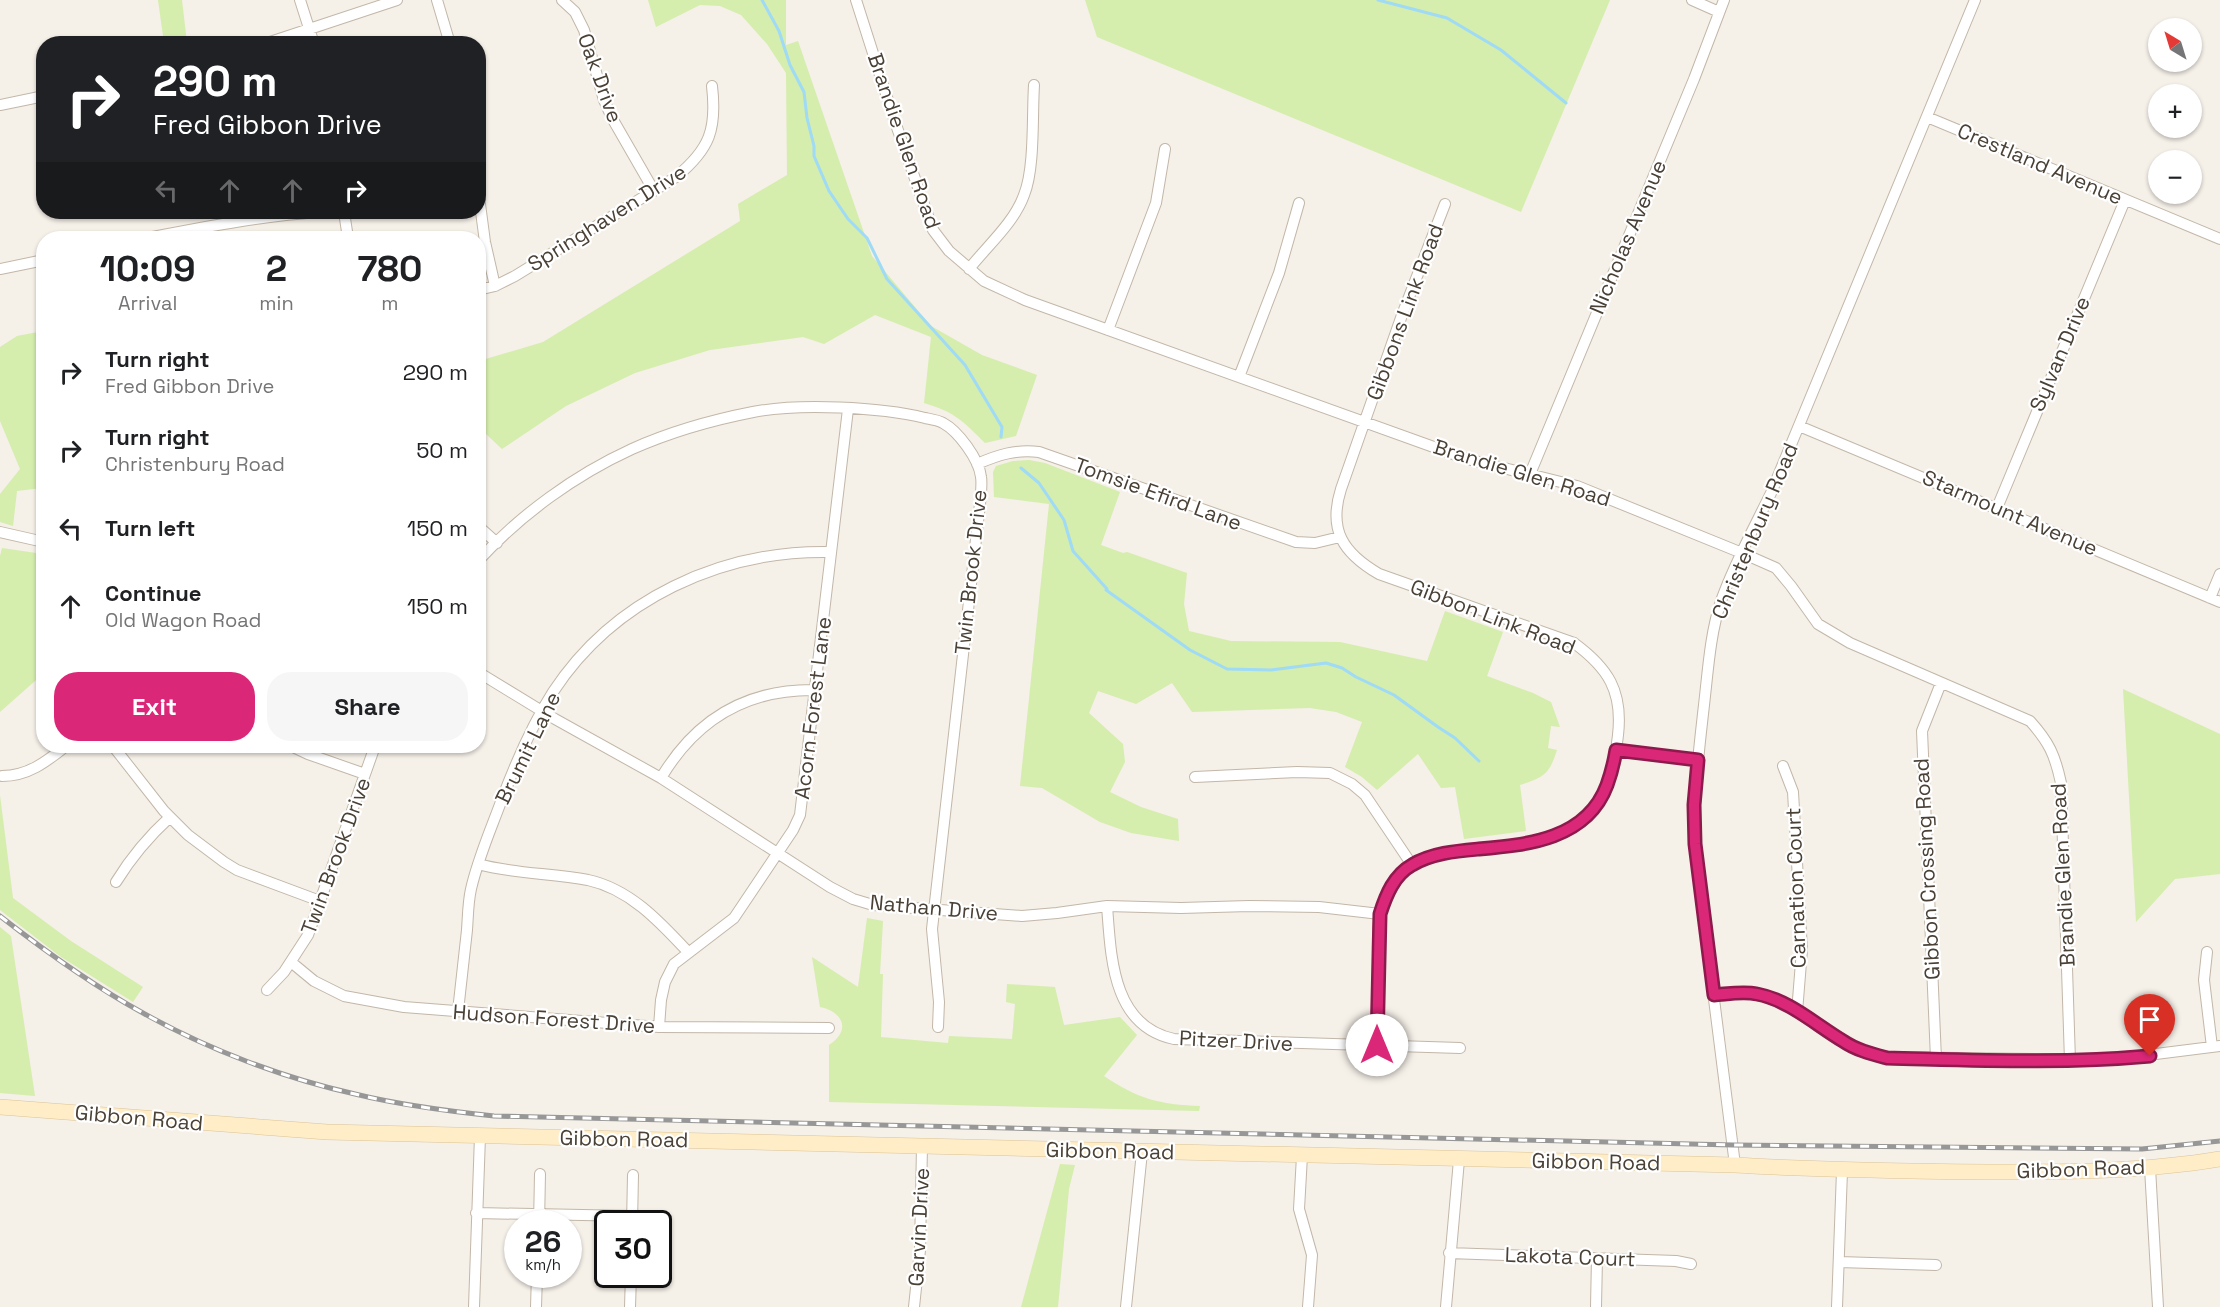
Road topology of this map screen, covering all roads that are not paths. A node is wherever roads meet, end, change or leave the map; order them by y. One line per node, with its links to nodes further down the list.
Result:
1 (300, 0): 10 (street)
2 (397, 0): 10 (street)
3 (436, 0): 13 (street)
4 (562, 0): 20 (street, Oak Drive)
5 (856, 0): 30 (street, Brandie Glen Road)
6 (1692, 0): 9 (street)
7 (1724, 0): 9 (street, Nicholas Avenue)
8 (1974, 0): 18 (street, Christenbury Road)
9 (1719, 12): 39 (street, Nicholas Avenue)
10 (309, 29): 11 (street); 12 (street)
11 (288, 36)
12 (311, 36)
13 (447, 36)
14 (1034, 85): 30 (street)
15 (712, 86): 20 (street, Springhaven Drive)
16 (36, 98): 17 (street)
17 (0, 105)
18 (1927, 117): 21 (street, Crestland Avenue); 37 (street, Christenbury Road)
19 (1165, 149): 33 (street)
20 (654, 190): 31 (street, Springhaven Drive)
21 (2125, 200): 26 (street, Crestland Avenue); 40 (street, Sylvan Drive)
22 (1299, 203): 34 (street)
23 (1445, 204): 36 (street, Gibbons Link Road)
24 (251, 219): 25 (street)
25 (182, 231)
26 (2220, 239)
27 (486, 247): 31 (street)
28 (36, 262): 29 (street)
29 (0, 269)
30 (969, 269): 33 (street, Brandie Glen Road)
31 (495, 286): 32 (street, Springhaven Drive)
32 (486, 288)
33 (1108, 330): 34 (street, Brandie Glen Road)
34 (1239, 376): 36 (street, Brandie Glen Road)
35 (848, 409): 38 (street, Twin Brook Drive); 45 (street, Twin Brook Drive); 46 (street, Acorn Forest Lane)
36 (1365, 421): 39 (street, Brandie Glen Road); 43 (street)
37 (1799, 426): 40 (street, Starmount Avenue); 48 (street, Christenbury Road)
38 (977, 464): 43 (street, Tomsie Efird Lane); 73 (street, Twin Brook Drive)
39 (1530, 474): 48 (street, Brandie Glen Road)
40 (1997, 508): 50 (street, Starmount Avenue)
41 (0, 532): 44 (street)
42 (486, 533): 45 (street)
43 (1340, 537): 55 (street, Gibbon Link Road)
44 (36, 540)
45 (497, 543): 47 (street, Twin Brook Drive)
46 (830, 552): 53 (street, Acorn Forest Lane); 54 (street, Brumit Lane)
47 (486, 553)
48 (1742, 553): 52 (street, Brandie Glen Road); 60 (street, Christenbury Road)
49 (2220, 574): 50 (street)
50 (2215, 600)
51 (486, 677): 54 (street, Nathan Drive)
52 (1941, 683): 88 (street, Gibbon Crossing Road); 89 (street, Brandie Glen Road)
53 (815, 690): 65 (street); 67 (street, Acorn Forest Lane)
54 (543, 711): 65 (street, Nathan Drive); 68 (street, Brumit Lane)
55 (1616, 750): 60 (street); 69 (street, Gibbon Link Road)
56 (57, 753): 63 (street)
57 (119, 753): 66 (street)
58 (306, 753): 62 (street)
59 (372, 753): 62 (street, Twin Brook Drive)
60 (1698, 760): 79 (street, Christenbury Road)
61 (1783, 766): 81 (street, Carnation Court)
62 (365, 774): 71 (street, Twin Brook Drive)
63 (2, 776)
64 (1195, 777): 69 (street)
65 (661, 778): 67 (street, Nathan Drive)
66 (170, 817): 70 (street); 71 (street)
67 (777, 853): 73 (street, Nathan Drive); 75 (street, Acorn Forest Lane)
68 (477, 864): 75 (street); 80 (street, Brumit Lane)
69 (1412, 865): 74 (street, Gibbon Link Road)
70 (116, 882)
71 (320, 901): 77 (street, Twin Brook Drive)
72 (1107, 906): 73 (street, Nathan Drive); 74 (street, Nathan Drive); 85 (street, Pitzer Drive)
73 (934, 910): 83 (street, Twin Brook Drive)
74 (1380, 914): 85 (street, Gibbon Link Road)
75 (688, 952): 82 (street, Acorn Forest Lane)
76 (2207, 952): 86 (street)
77 (291, 962): 78 (street, Twin Brook Drive); 80 (street, Hudson Forest Drive)
78 (267, 990)
79 (1714, 995): 81 (street); 97 (street, Christenbury Road)
80 (458, 1011): 82 (street, Hudson Forest Drive)
81 (1797, 1012): 88 (street)
82 (659, 1027): 84 (street, Hudson Forest Drive)
83 (938, 1027)
84 (829, 1028)
85 (1377, 1045): 87 (street, Pitzer Drive)
86 (2216, 1047): 89 (street)
87 (1460, 1048)
88 (1936, 1059): 89 (street)
89 (2070, 1060)
90 (0, 1107): 91 (main road, Gibbon Road)
91 (480, 1136): 92 (main road, Gibbon Road); 104 (street)
92 (922, 1146): 93 (main road, Gibbon Road); 116 (street, Garvin Drive)
93 (1142, 1152): 94 (main road, Gibbon Road); 117 (street)
94 (1302, 1156): 96 (main road, Gibbon Road); 118 (street)
95 (2220, 1159): 98 (main road, Gibbon Road)
96 (1459, 1160): 97 (main road, Gibbon Road); 106 (street)
97 (1735, 1166): 99 (main road, Gibbon Road)
98 (2150, 1168): 99 (main road, Gibbon Road); 122 (street)
99 (1842, 1171): 108 (street)
100 (540, 1174): 102 (street)
101 (633, 1175): 103 (street)
102 (539, 1210)
103 (632, 1210)
104 (477, 1213): 105 (street); 113 (street)
105 (504, 1216)
106 (1449, 1253): 107 (street, Lakota Court); 119 (street)
107 (1597, 1258): 109 (street, Lakota Court); 120 (street)
108 (1839, 1262): 110 (street); 121 (street)
109 (1691, 1263)
110 (1936, 1265)
111 (537, 1288): 114 (street)
112 (631, 1288): 115 (street)
113 (474, 1307)
114 (536, 1307)
115 (630, 1307)
116 (914, 1307)
117 (1125, 1307)
118 (1308, 1307)
119 (1446, 1307)
120 (1596, 1307)
121 (1837, 1307)
122 (2158, 1307)

